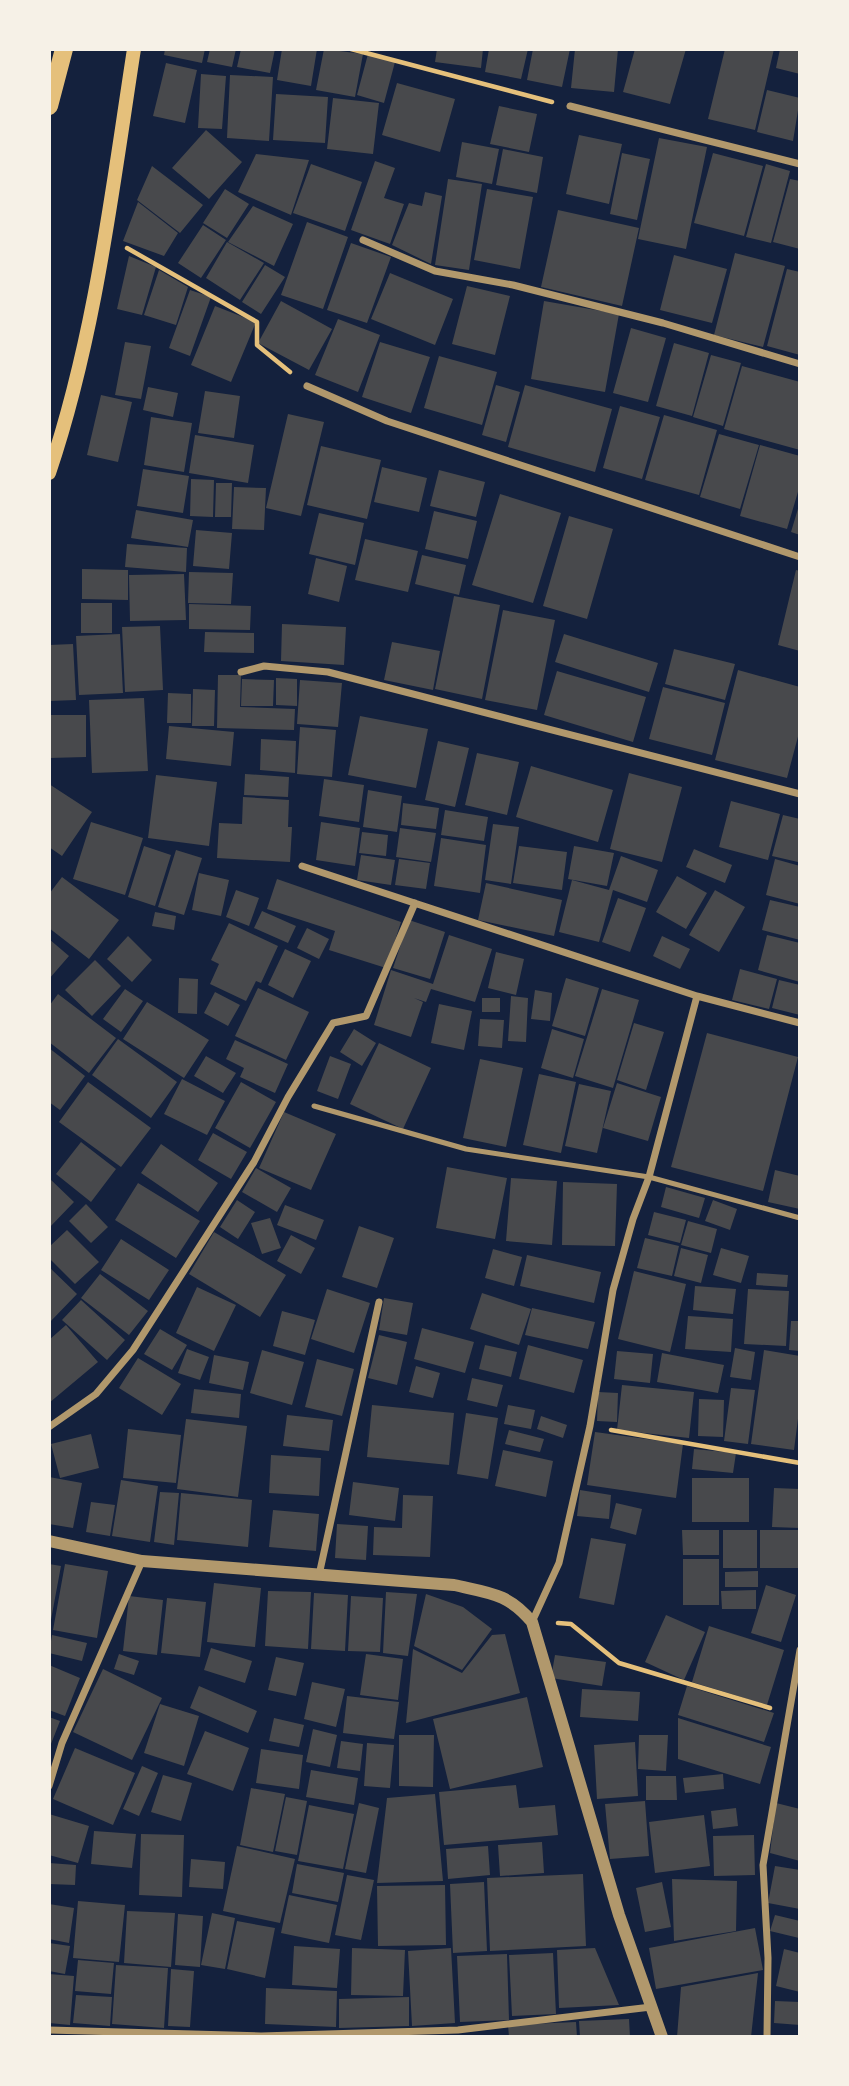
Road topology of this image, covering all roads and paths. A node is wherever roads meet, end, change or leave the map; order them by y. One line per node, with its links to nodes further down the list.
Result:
1 (64, 49): 4 (main road)
2 (134, 49): 7 (main road)
3 (351, 49): 5 (path)
4 (49, 106)
5 (570, 106): 6 (street)
6 (800, 164)
7 (105, 236): 10 (path); 11 (main road)
8 (363, 240): 9 (street)
9 (800, 365)
10 (307, 386): 12 (street)
11 (49, 473)
12 (800, 557)
13 (241, 672): 14 (street)
14 (800, 794)
15 (302, 866): 16 (street)
16 (415, 903): 17 (street); 24 (street)
17 (697, 996): 18 (street); 20 (street)
18 (800, 1023)
19 (314, 1106): 20 (lane)
20 (649, 1177): 21 (lane); 23 (street)
21 (800, 1218)
22 (379, 1302): 28 (street)
23 (590, 1426): 25 (path); 29 (street)
24 (49, 1427)
25 (800, 1463)
26 (49, 1541): 27 (street)
27 (142, 1561): 28 (street); 32 (street)
28 (318, 1576): 29 (street)
29 (532, 1622): 31 (path); 33 (street)
30 (800, 1650): 31 (street)
31 (789, 1714): 36 (street)
32 (49, 1786)
33 (651, 2007): 34 (street); 35 (street)
34 (49, 2031)
35 (662, 2037)
36 (767, 2037)

